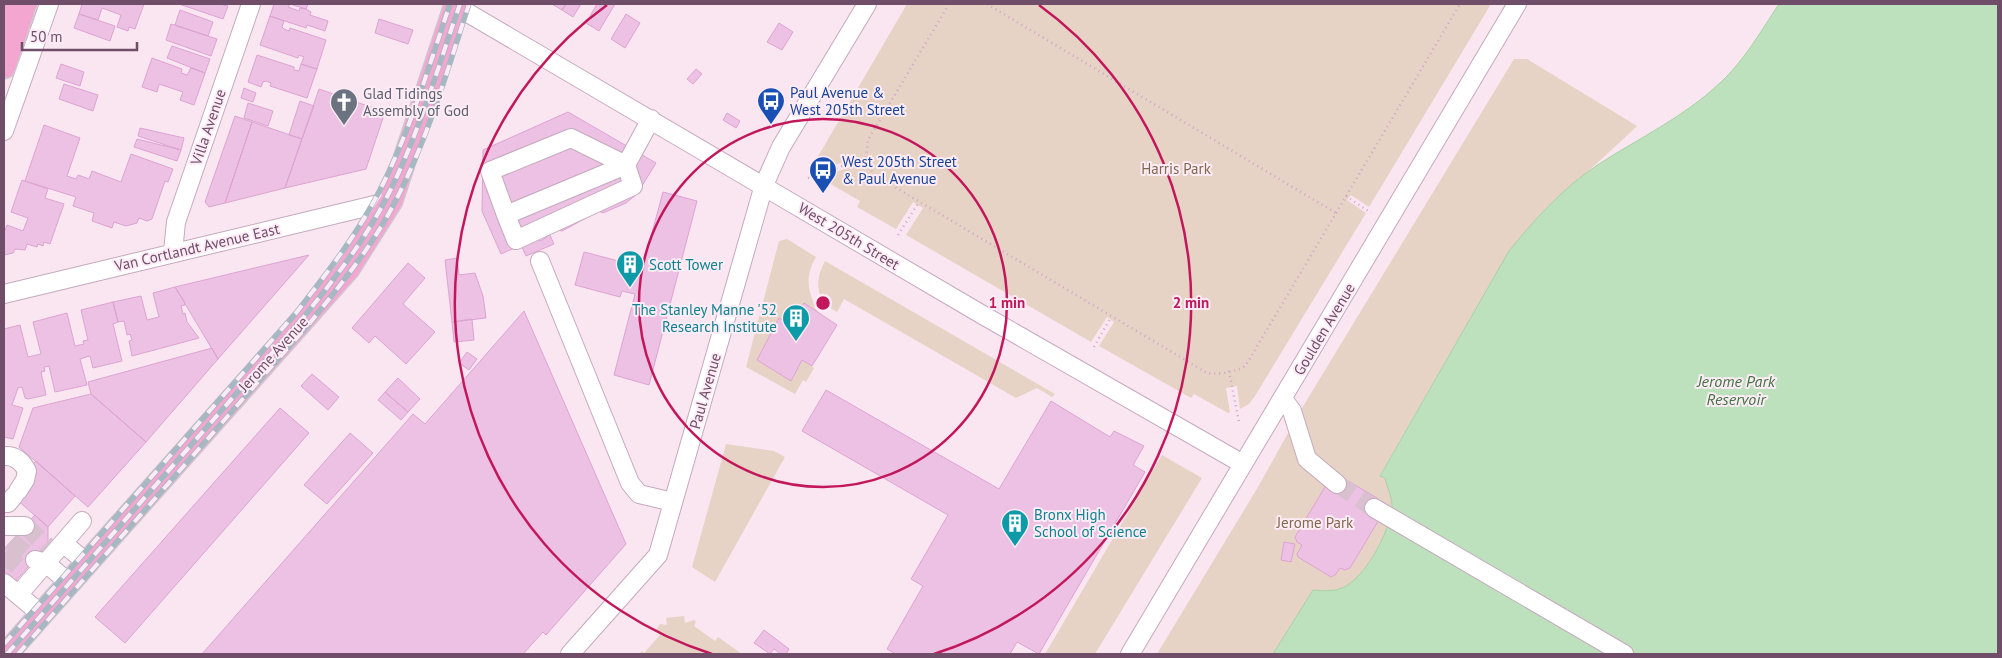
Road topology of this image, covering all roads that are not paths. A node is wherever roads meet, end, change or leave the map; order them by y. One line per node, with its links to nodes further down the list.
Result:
1 (8, 4): 8 (main road)
2 (25, 4): 9 (main road)
3 (49, 4): 11 (street)
4 (251, 4): 16 (street, Villa Avenue)
5 (867, 4): 13 (street, Paul Avenue)
6 (1517, 4): 19 (street, Goulden Avenue)
7 (456, 5): 10 (street, West 205th Street); 14 (main road, Jerome Avenue)
8 (4, 16)
9 (4, 67)
10 (651, 119): 12 (street); 13 (street, West 205th Street)
11 (4, 130)
12 (626, 166): 15 (street); 15 (street); 15 (street)
13 (764, 185): 21 (street, West 205th Street); 24 (street, Paul Avenue)
14 (391, 201): 16 (street, Van Cortlandt Avenue East); 30 (main road, Jerome Avenue)
15 (506, 215)
16 (173, 252): 18 (street, Van Cortlandt Avenue East)
17 (540, 261): 24 (street)
18 (4, 294)
19 (1283, 399): 21 (street, Goulden Avenue); 22 (street)
20 (4, 456): 23 (street)
21 (1243, 464): 37 (street, Goulden Avenue)
22 (1337, 484)
23 (12, 497)
24 (673, 502): 36 (street, Paul Avenue)
25 (1380, 512): 38 (street)
26 (82, 521): 29 (street)
27 (25, 526): 28 (street)
28 (6, 534)
29 (43, 556): 30 (street); 32 (street); 33 (street)
30 (87, 563): 32 (main road, Jerome Avenue)
31 (4, 583): 33 (street)
32 (69, 583): 34 (main road, Jerome Avenue)
33 (18, 595): 34 (street)
34 (41, 614): 35 (main road, Jerome Avenue)
35 (6, 654)
36 (570, 654)
37 (1130, 654)
38 (1624, 654)

